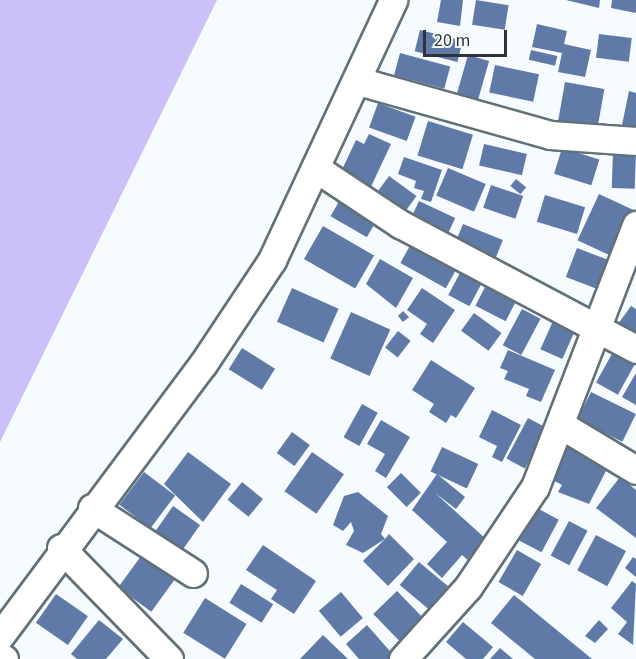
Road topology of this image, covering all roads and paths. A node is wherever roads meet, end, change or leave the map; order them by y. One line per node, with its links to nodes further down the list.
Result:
1 (393, 0): 2 (street)
2 (358, 81): 3 (street); 4 (street)
3 (636, 141)
4 (317, 169): 6 (street); 10 (street)
5 (636, 225): 6 (street)
6 (600, 328): 7 (street); 8 (street)
7 (636, 349)
8 (561, 425): 9 (street); 17 (street)
9 (636, 470)
10 (92, 508): 11 (street); 12 (street)
11 (61, 548): 13 (street); 14 (street)
12 (192, 573)
13 (0, 636)
14 (155, 654)
15 (0, 656): 16 (street)
16 (4, 659)
17 (403, 659)

